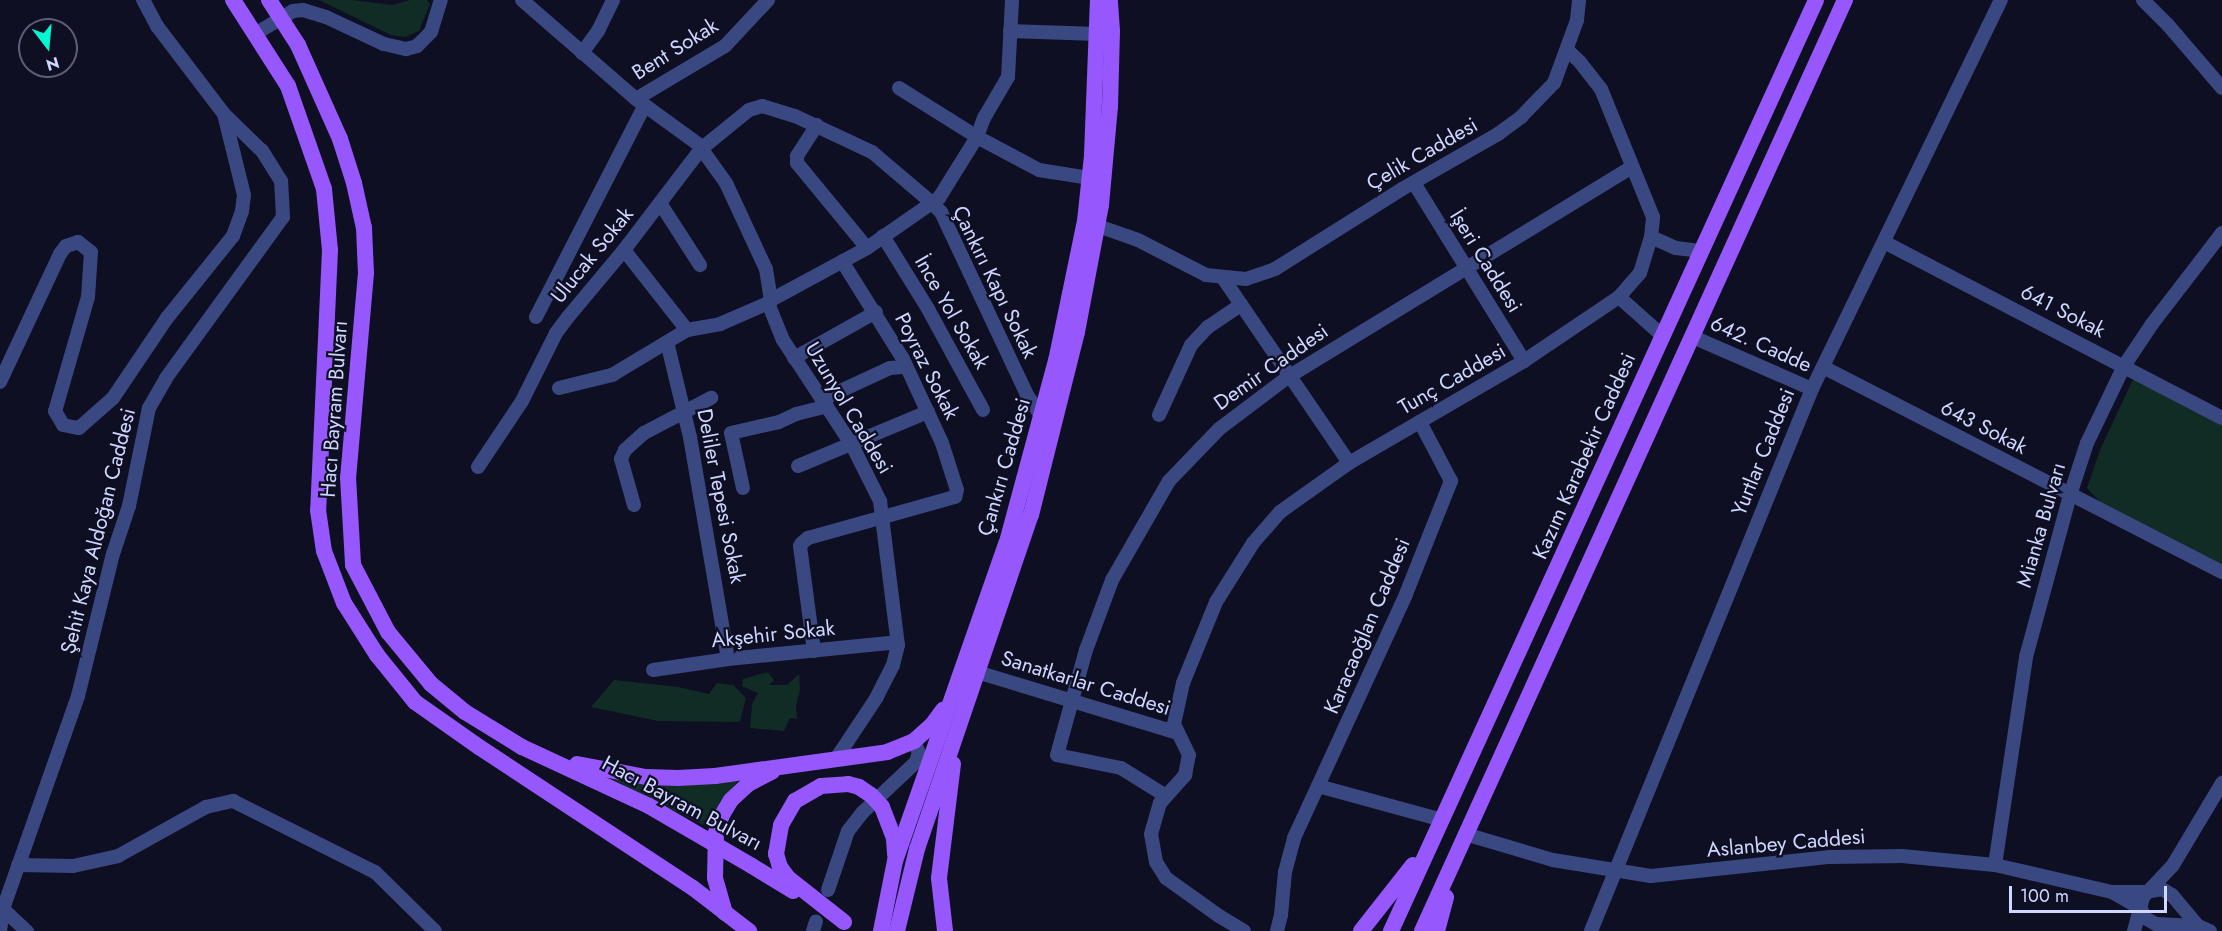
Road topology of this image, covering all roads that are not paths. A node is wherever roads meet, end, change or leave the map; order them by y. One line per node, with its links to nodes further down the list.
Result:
1 (143, 0): 25 (street, Şehit Kaya Aldoğan Caddesi)
2 (233, 0): 18 (main road, Hacı Bayram Bulvarı)
3 (269, 0): 16 (main road, Hacı Bayram Bulvarı)
4 (441, 0): 16 (street)
5 (522, 0): 21 (street, Uzunyol Caddesi)
6 (613, 0): 21 (street)
7 (1012, 0): 17 (street, Çankırı Kapı Sokak)
8 (1098, 0): 19 (main road, Çankırı Caddesi)
9 (1110, 0): 34 (main road, Çankırı Caddesi)
10 (1579, 0): 20 (street, Çelik Caddesi)
11 (1816, 0): 41 (main road, Kazım Karabekir Caddesi)
12 (1845, 0): 53 (main road)
13 (2001, 0): 38 (street, Yurtlar Caddesi)
14 (2143, 0): 23 (street)
15 (764, 5): 24 (street, Bent Sokak)
16 (280, 18): 18 (street); 92 (main road, Hacı Bayram Bulvarı)
17 (1010, 31): 19 (street); 27 (street, Çankırı Kapı Sokak)
18 (255, 33): 113 (main road, Hacı Bayram Bulvarı)
19 (1098, 34): 30 (main road, Çankırı Caddesi)
20 (1568, 50): 29 (street, Tunç Caddesi); 31 (street, Çelik Caddesi)
21 (582, 53): 24 (street, Uzunyol Caddesi)
22 (899, 88): 27 (street)
23 (2222, 88)
24 (640, 102): 28 (street, Uzunyol Caddesi); 50 (street)
25 (224, 114): 61 (street); 103 (street, Şehit Kaya Aldoğan Caddesi)
26 (817, 125): 28 (street, Ulucak Sokak); 33 (street); 39 (street)
27 (977, 137): 30 (street); 33 (street, Çankırı Kapı Sokak)
28 (701, 149): 32 (street, Ulucak Sokak); 47 (street, Uzunyol Caddesi)
29 (1632, 167): 37 (street, Tunç Caddesi); 44 (street, Demir Caddesi)
30 (1090, 178): 70 (main road, Çankırı Caddesi)
31 (1414, 183): 44 (street, İşeri Caddesi); 45 (street, Çelik Caddesi)
32 (660, 203): 40 (street, Ulucak Sokak); 43 (street)
33 (932, 203): 36 (street); 70 (street, Çankırı Kapı Sokak)
34 (1098, 226): 45 (street); 86 (main road, Çankırı Caddesi)
35 (2222, 233): 57 (street, Mianka Bulvarı)
36 (883, 236): 39 (street); 66 (street, İnce Yol Sokak)
37 (1651, 237): 41 (street); 46 (street, Tunç Caddesi)
38 (1884, 242): 57 (street, 641 Sokak); 58 (street, Yurtlar Caddesi)
39 (867, 248): 42 (street)
40 (624, 250): 51 (street); 76 (street, Ulucak Sokak)
41 (1701, 251): 52 (main road, Kazım Karabekir Caddesi)
42 (843, 261): 47 (street); 49 (street, Poyraz Sokak)
43 (700, 265)
44 (1465, 267): 56 (street, İşeri Caddesi); 60 (street, Demir Caddesi)
45 (1223, 278): 48 (street)
46 (1619, 297): 52 (street); 56 (street, Tunç Caddesi)
47 (770, 302): 51 (street); 55 (street, Uzunyol Caddesi)
48 (1241, 305): 60 (street); 69 (street)
49 (876, 312): 55 (street); 59 (street, Poyraz Sokak)
50 (536, 317)
51 (687, 330): 54 (street)
52 (1663, 336): 99 (main road, Kazım Karabekir Caddesi)
53 (1693, 337): 63 (street, 642. Cadde); 100 (main road)
54 (667, 342): 62 (street); 67 (street, Deliler Tepesi Sokak)
55 (794, 358): 65 (street, Uzunyol Caddesi)
56 (1524, 361): 72 (street, Tunç Caddesi)
57 (2124, 366): 71 (street, 641 Sokak); 78 (street, Mianka Bulvarı)
58 (1823, 367): 63 (street, Yurtlar Caddesi); 78 (street, 643 Sokak)
59 (906, 368): 65 (street); 68 (street, Poyraz Sokak)
60 (1288, 377): 74 (street); 88 (street, Demir Caddesi)
61 (0, 382)
62 (559, 388)
63 (1812, 389): 106 (street, Yurtlar Caddesi)
64 (711, 398): 67 (street)
65 (825, 403): 73 (street, Uzunyol Caddesi); 77 (street)
66 (983, 410)
67 (684, 411): 79 (street); 84 (street, Deliler Tepesi Sokak)
68 (928, 412): 73 (street); 80 (street, Poyraz Sokak)
69 (1159, 415)
70 (1042, 417): 87 (main road, Çankırı Caddesi)
71 (2222, 418)
72 (1420, 422): 74 (street, Tunç Caddesi); 95 (street, Karacaoğlan Caddesi)
73 (852, 445): 75 (street); 80 (street, Uzunyol Caddesi)
74 (1349, 463): 90 (street, Tunç Caddesi)
75 (798, 466)
76 (478, 467)
77 (743, 488)
78 (2070, 495): 81 (street, 643 Sokak); 104 (street, Mianka Bulvarı)
79 (634, 505)
80 (882, 517): 82 (street, Uzunyol Caddesi); 83 (street)
81 (2222, 572)
82 (898, 645): 83 (street, Akşehir Sokak); 93 (street, Uzunyol Caddesi)
83 (814, 651): 84 (street, Akşehir Sokak)
84 (728, 659): 85 (street, Akşehir Sokak)
85 (653, 670)
86 (977, 672): 88 (street, Sanatkarlar Caddesi); 89 (main road, Çankırı Caddesi)
87 (954, 694): 91 (main road); 102 (main road, Çankırı Caddesi)
88 (1072, 702): 90 (street, Sanatkarlar Caddesi); 97 (street, Demir Caddesi)
89 (961, 716): 123 (main road, Çankırı Caddesi); 124 (main road)
90 (1178, 733): 97 (street, Sanatkarlar Caddesi)
91 (914, 741): 93 (main road); 98 (street)
92 (522, 747): 94 (main road); 115 (main road, Hacı Bayram Bulvarı, bridge)
93 (836, 759): 94 (main road)
94 (801, 762): 113 (main road)
95 (1318, 786): 99 (street); 126 (street)
96 (2221, 789): 105 (street)
97 (1166, 796): 125 (street, Sanatkarlar Caddesi)
98 (876, 800): 102 (main road); 107 (street); 115 (main road)
99 (1442, 820): 101 (main road, Kazım Karabekir Caddesi)
100 (1465, 834): 106 (street, Aslanbey Caddesi); 128 (main road)
101 (1427, 848): 116 (main road, Kazım Karabekir Caddesi); 127 (main road)
102 (895, 861): 122 (main road, Çankırı Caddesi)
103 (18, 865): 112 (street, Şehit Kaya Aldoğan Caddesi); 121 (street)
104 (1995, 865): 106 (street, Aslanbey Caddesi); 108 (street, Aslanbey Caddesi)
105 (2173, 865): 109 (street); 110 (street)
106 (1615, 871): 129 (street, Yurtlar Caddesi)
107 (828, 890)
108 (2112, 892): 109 (street); 111 (street)
109 (2147, 892): 110 (street); 111 (street)
110 (2175, 900): 114 (street); 118 (street)
111 (2141, 909): 114 (street); 130 (street)
112 (1, 910): 119 (street, Şehit Kaya Aldoğan Caddesi); 120 (street)
113 (725, 914): 117 (main road, Hacı Bayram Bulvarı)
114 (2162, 924): 118 (street); 131 (street)
115 (851, 926)
116 (1393, 927)
117 (745, 929)
118 (2201, 929)
119 (0, 931)
120 (27, 931)
121 (435, 931)
122 (881, 931)
123 (897, 931)
124 (945, 931)
125 (1244, 931)
126 (1276, 931)
127 (1361, 931)
128 (1427, 931)
129 (1591, 931)
130 (2134, 931)
131 (2149, 931)

